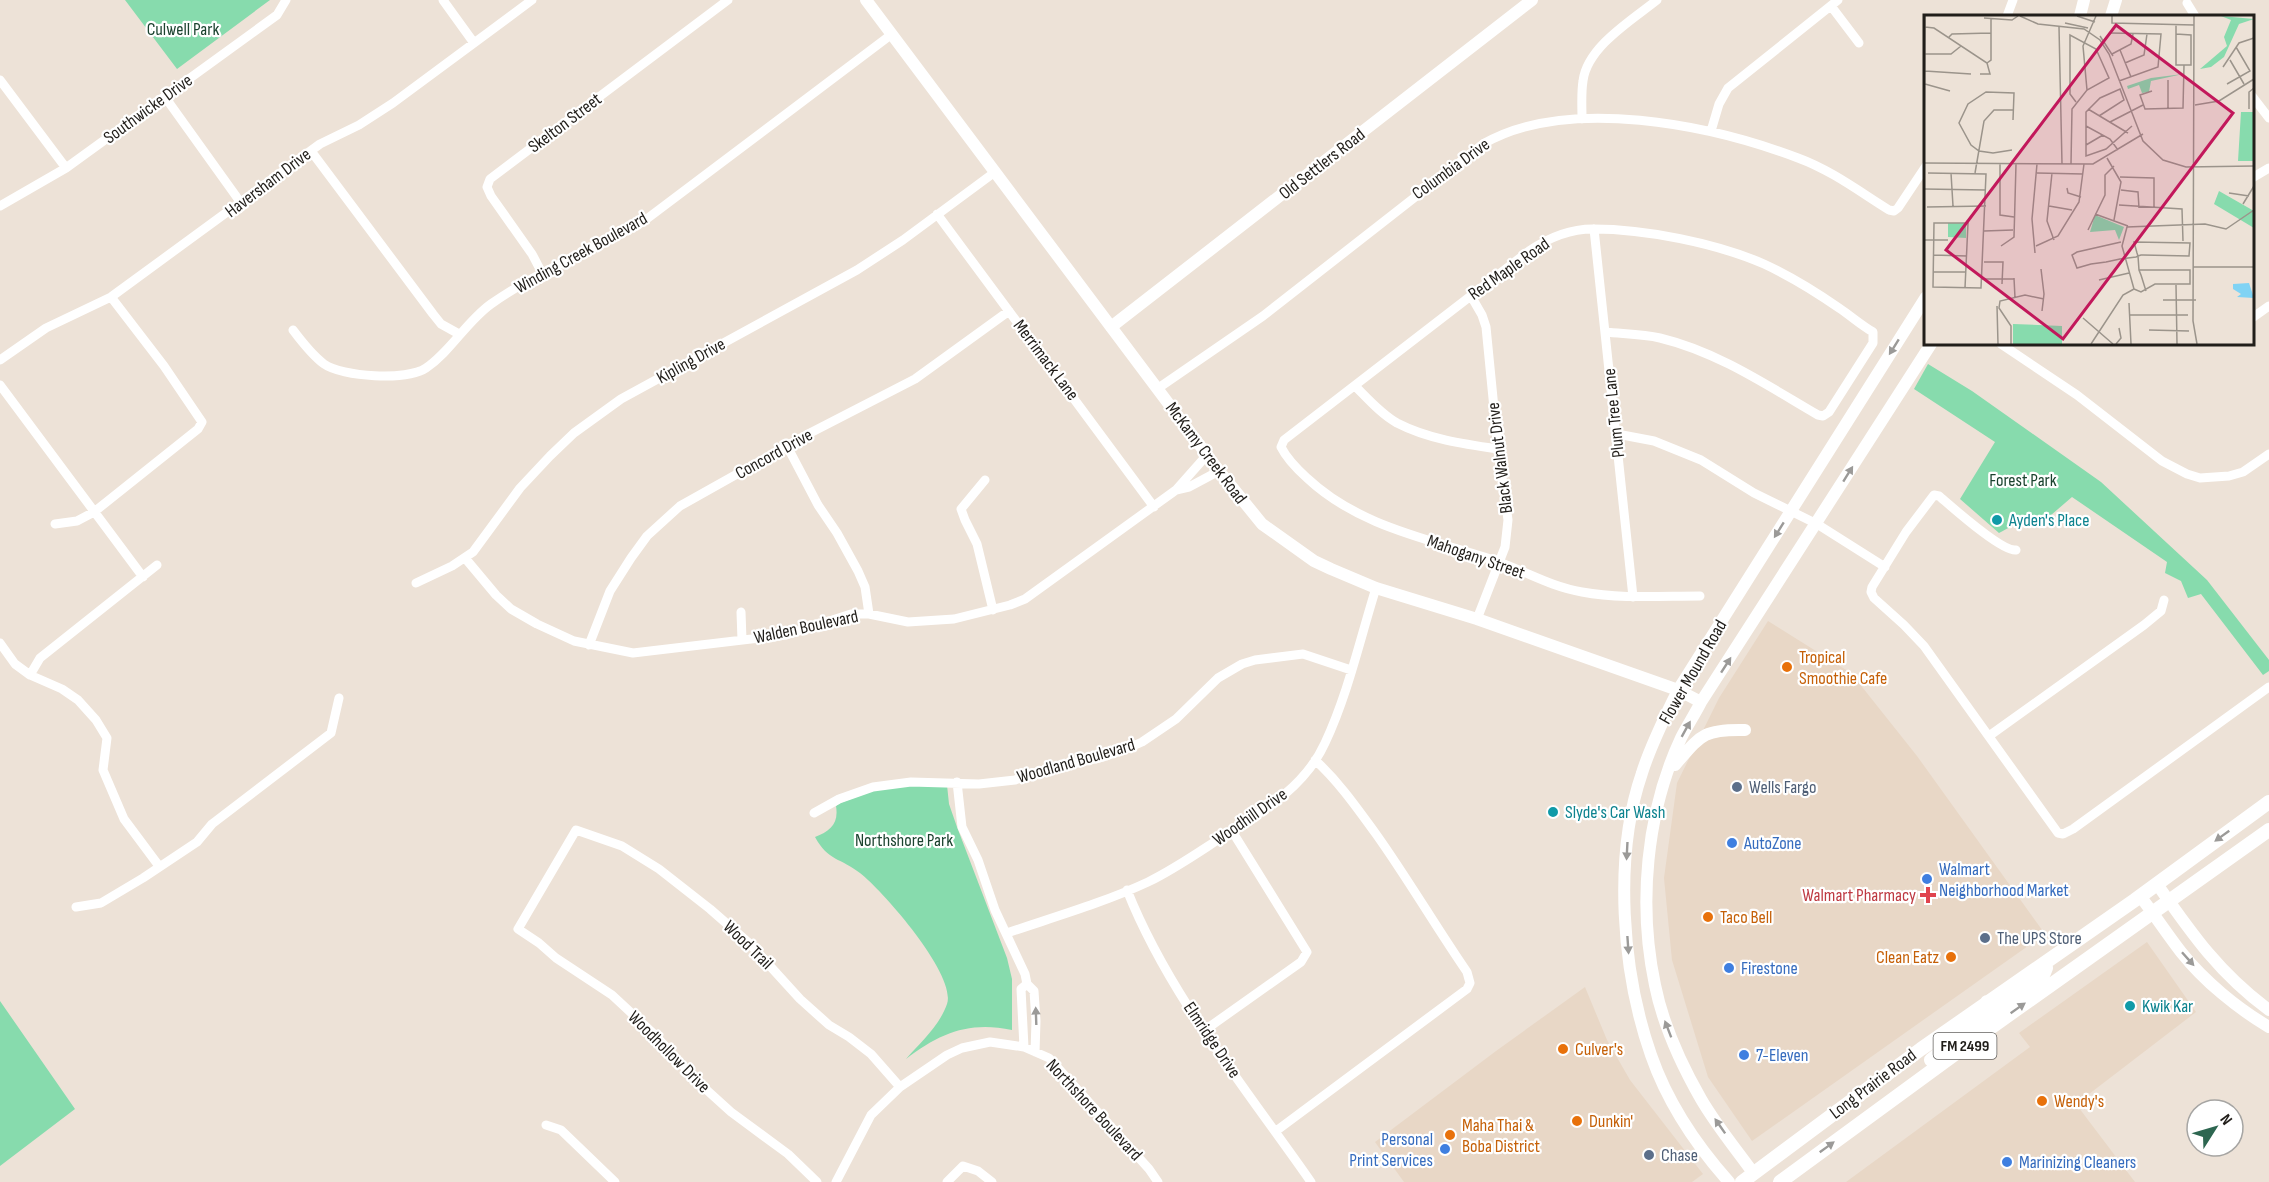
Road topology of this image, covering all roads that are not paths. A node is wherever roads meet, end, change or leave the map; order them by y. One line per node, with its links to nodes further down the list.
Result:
1 (286, 0): 21 (street, Southwicke Drive)
2 (443, 0): 18 (street)
3 (532, 0): 18 (street, Haversham Drive)
4 (728, 0): 36 (street, Skelton Street)
5 (866, 0): 17 (main road, McKamy Creek Road)
6 (1532, 0): 43 (main road, Old Settlers Road)
7 (1657, 0): 24 (street)
8 (2013, 0): 13 (street)
9 (2084, 0): 14 (main road)
10 (2115, 0): 15 (main road)
11 (1834, 3): 19 (street); 25 (street)
12 (2187, 3): 16 (street)
13 (2007, 15)
14 (2080, 15)
15 (2111, 15)
16 (2194, 15)
17 (892, 34): 30 (main road, McKamy Creek Road); 36 (street, Winding Creek Boulevard)
18 (474, 43): 26 (street, Haversham Drive)
19 (1859, 44)
20 (0, 80): 27 (street)
21 (165, 97): 27 (street, Southwicke Drive); 32 (street)
22 (2254, 97): 23 (street)
23 (2269, 118)
24 (1582, 119): 25 (street, Columbia Drive); 52 (street, Columbia Drive)
25 (1711, 131): 29 (street, Columbia Drive)
26 (311, 151): 32 (street, Haversham Drive); 46 (street)
27 (66, 168): 33 (street, Southwicke Drive)
28 (2269, 168): 31 (street)
29 (1924, 169)
30 (995, 172): 34 (street, Kipling Drive); 43 (main road, McKamy Creek Road)
31 (2254, 177)
32 (241, 203): 38 (street, Haversham Drive)
33 (0, 206)
34 (937, 214): 41 (street, Merrimack Lane); 68 (street, Kipling Drive)
35 (1594, 229): 37 (street, Red Maple Road); 45 (street, Plum Tree Lane); 45 (street, Red Maple Road)
36 (542, 273): 46 (street, Winding Creek Boulevard)
37 (1471, 296): 51 (street, Red Maple Road); 56 (street, Black Walnut Drive)
38 (111, 297): 49 (street, Haversham Drive); 64 (street)
39 (1924, 300): 63 (main road, Flower Mound Road, one-way to 63)
40 (2269, 306): 42 (street)
41 (1010, 311): 54 (street, Concord Drive); 62 (street, Merrimack Lane)
42 (2254, 317)
43 (1111, 327): 52 (main road, McKamy Creek Road)
44 (293, 330): 46 (street, Winding Creek Boulevard)
45 (1605, 332): 53 (street, Plum Tree Lane)
46 (459, 334)
47 (1930, 345): 66 (main road, Flower Mound Road, one-way to 47)
48 (2005, 345): 57 (street)
49 (0, 360)
50 (0, 385): 64 (street)
51 (1355, 386): 55 (street, Red Maple Road); 56 (street)
52 (1157, 389): 58 (main road, McKamy Creek Road)
53 (1617, 434): 63 (street); 76 (street, Plum Tree Lane)
54 (787, 446): 80 (street); 84 (street, Concord Drive)
55 (1281, 447): 69 (street, Mahogany Street)
56 (1498, 449): 69 (street, Black Walnut Drive)
57 (2269, 454)
58 (1207, 455): 59 (main road, McKamy Creek Road); 61 (street, Walden Boulevard)
59 (1219, 471): 61 (street, Walden Boulevard); 74 (main road, McKamy Creek Road)
60 (985, 480): 78 (street)
61 (1176, 490): 62 (street, Walden Boulevard)
62 (1154, 507): 78 (street, Walden Boulevard)
63 (1792, 510): 66 (street); 88 (main road, Flower Mound Road, one-way to 88)
64 (94, 512): 65 (street); 72 (street)
65 (55, 524)
66 (1817, 524): 71 (street); 90 (main road, Flower Mound Road, one-way to 66)
67 (2016, 550): 71 (street)
68 (465, 558): 73 (street, Kipling Drive); 84 (street, Walden Boulevard)
69 (1498, 562): 76 (street, Mahogany Street); 81 (street, Black Walnut Drive)
70 (157, 565): 72 (street)
71 (1885, 567): 92 (street)
72 (142, 577): 86 (street)
73 (416, 583)
74 (1376, 588): 81 (main road, McKamy Creek Road); 85 (street, Woodhill Drive)
75 (1700, 596): 76 (street, Mahogany Street)
76 (1633, 597)
77 (2164, 600): 92 (street)
78 (993, 610): 80 (street, Walden Boulevard)
79 (741, 612): 82 (street)
80 (869, 614): 82 (street, Walden Boulevard)
81 (1477, 619): 88 (main road, McKamy Creek Road)
82 (742, 640): 84 (street, Walden Boulevard)
83 (0, 643): 86 (street)
84 (589, 645)
85 (1351, 670): 93 (street, Woodhill Drive); 95 (street, Woodland Boulevard)
86 (30, 675): 101 (street)
87 (2269, 687): 92 (street)
88 (1678, 690): 90 (main road, McKamy Creek Road); 104 (main road, Flower Mound Road, one-way to 104)
89 (339, 698): 101 (street)
90 (1701, 702): 94 (main road, Flower Mound Road, one-way to 90)
91 (1745, 730): 94 (main road)
92 (1989, 736)
93 (1315, 760): 100 (street, Woodhill Drive); 123 (street)
94 (1668, 773): 103 (main road, Flower Mound Road)
95 (957, 782): 97 (street, Woodland Boulevard); 110 (street)
96 (2269, 802): 102 (main road, Long Prairie Road / FM 2499, one-way to 102)
97 (814, 813)
98 (576, 830): 121 (street, Wood Trail); 126 (street, Woodhollow Drive)
99 (2269, 830): 107 (main road, Long Prairie Road / FM 2499)
100 (1232, 831): 105 (street, Woodhill Drive); 117 (street)
101 (159, 866): 108 (street)
102 (2157, 884): 106 (main road, Long Prairie Road / FM 2499); 107 (main road)
103 (1647, 886): 104 (main road); 124 (main road, Flower Mound Road, one-way to 103)
104 (1625, 887): 132 (main road, Flower Mound Road, one-way to 132)
105 (1127, 890): 110 (street, Woodhill Drive); 117 (street, Elmridge Drive)
106 (2140, 896): 109 (main road); 111 (main road, Long Prairie Road / FM 2499)
107 (2169, 901): 109 (main road, Long Prairie Road / FM 2499); 114 (main road)
108 (76, 908)
109 (2153, 912): 115 (main road, Long Prairie Road / FM 2499, one-way to 109); 116 (main road, one-way to 116)
110 (1007, 933): 112 (street)
111 (2048, 960): 113 (main road, Long Prairie Road / FM 2499); 115 (main road)
112 (1027, 984): 118 (street); 119 (street, one-way to 112)
113 (1987, 1002): 120 (main road); 124 (main road, Long Prairie Road / FM 2499)
114 (2269, 1010)
115 (1993, 1026): 120 (main road, Long Prairie Road / FM 2499)
116 (2269, 1028)
117 (1205, 1030): 123 (street, Elmridge Drive)
118 (1024, 1047): 119 (street, Northshore Boulevard); 121 (street, Northshore Boulevard)
119 (1035, 1052): 130 (street, Northshore Boulevard)
120 (1911, 1085): 133 (main road, Long Prairie Road / FM 2499, one-way to 120)
121 (900, 1087): 127 (street, Northshore Boulevard)
122 (546, 1125): 125 (street)
123 (1276, 1131): 131 (street, Elmridge Drive)
124 (1752, 1179)
125 (615, 1182)
126 (817, 1182)
127 (836, 1182)
128 (947, 1182): 129 (street)
129 (992, 1182)
130 (1158, 1182)
131 (1311, 1182)
132 (1729, 1182)
133 (1780, 1182)

